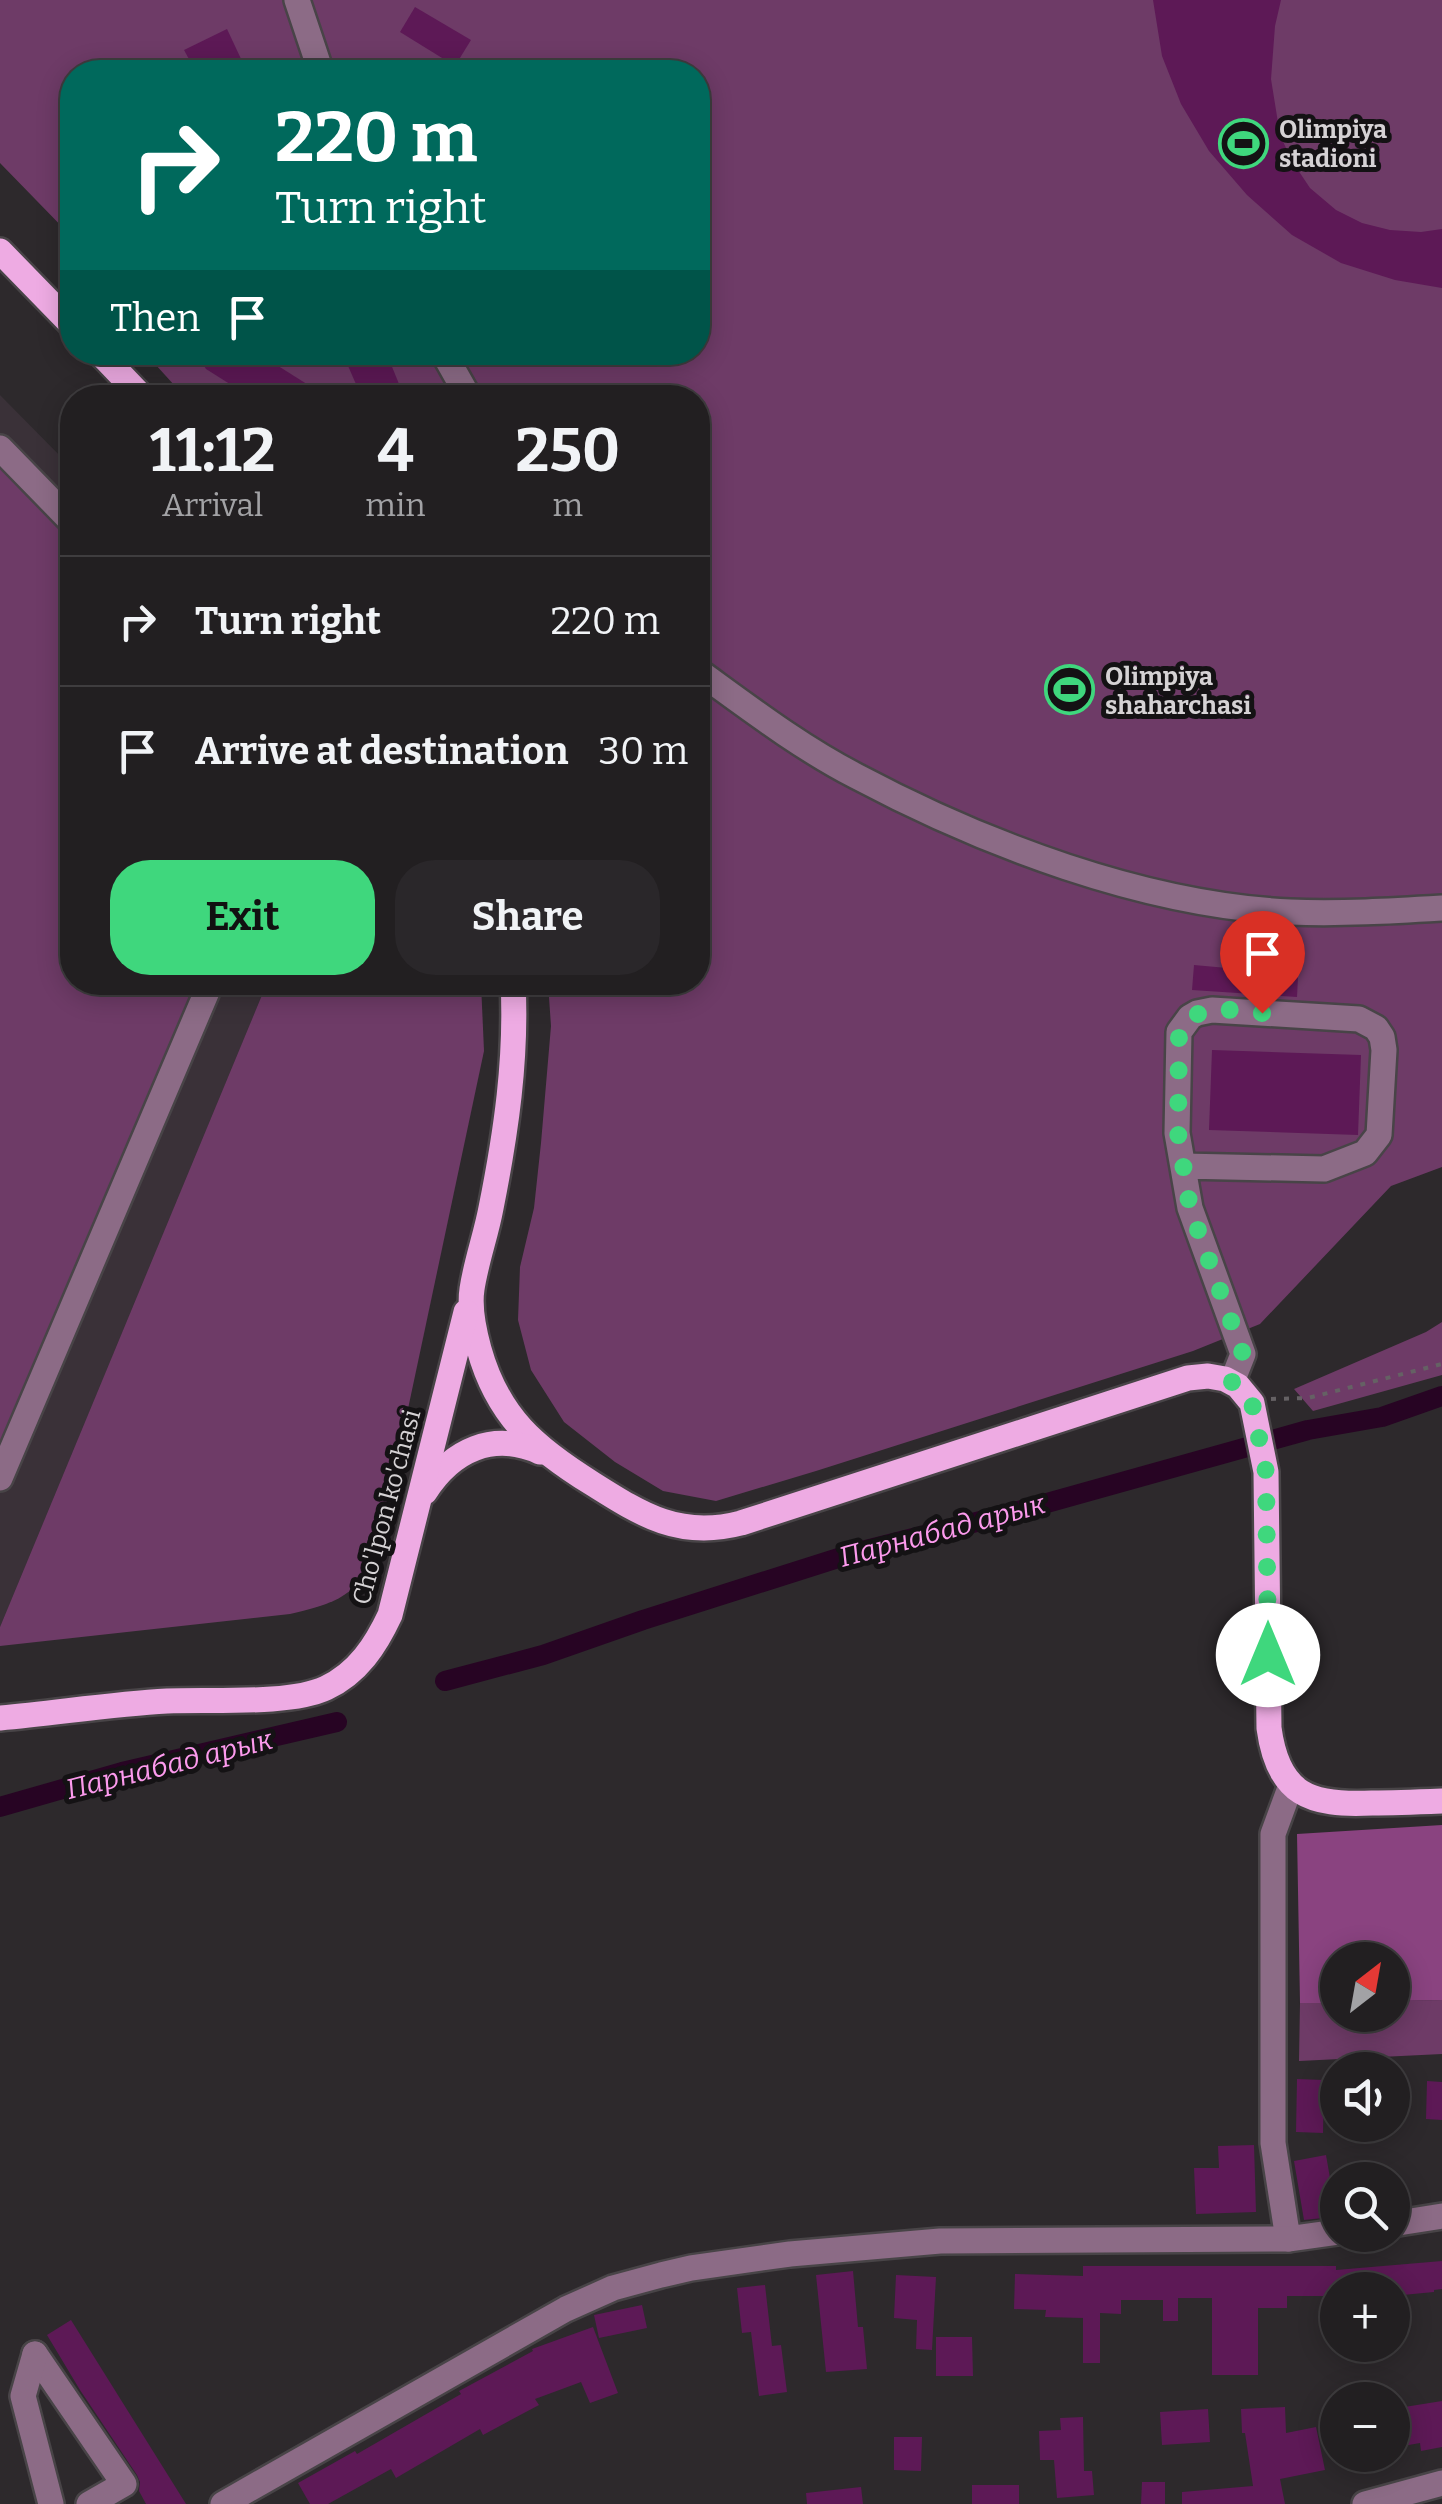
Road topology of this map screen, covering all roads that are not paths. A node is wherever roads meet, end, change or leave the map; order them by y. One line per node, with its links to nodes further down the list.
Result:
1 (297, 0): 2 (street)
2 (318, 60)
3 (0, 251): 4 (main road)
4 (60, 313)
5 (111, 365): 6 (main road)
6 (130, 385)
7 (0, 448): 8 (street)
8 (60, 510)
9 (710, 680): 10 (street)
10 (1442, 908)
11 (204, 995): 17 (street)
12 (513, 995): 14 (main road, Cho'lpon ko'chasi)
13 (1184, 1166): 13 (street); 15 (street)
14 (472, 1290): 16 (main road); 18 (main road, Cho'lpon ko'chasi)
15 (1232, 1382): 16 (main road); 20 (main road)
16 (553, 1459): 18 (main road)
17 (0, 1478)
18 (420, 1501): 19 (main road, Cho'lpon ko'chasi)
19 (0, 1718)
20 (1291, 1785): 21 (main road); 25 (street)
21 (1442, 1801)
22 (1442, 2216): 23 (street)
23 (1410, 2221)
24 (1320, 2235): 25 (street)
25 (1288, 2240): 29 (street)
26 (1442, 2483): 30 (street)
27 (51, 2504): 28 (street)
28 (89, 2504)
29 (223, 2504)
30 (1365, 2504)

